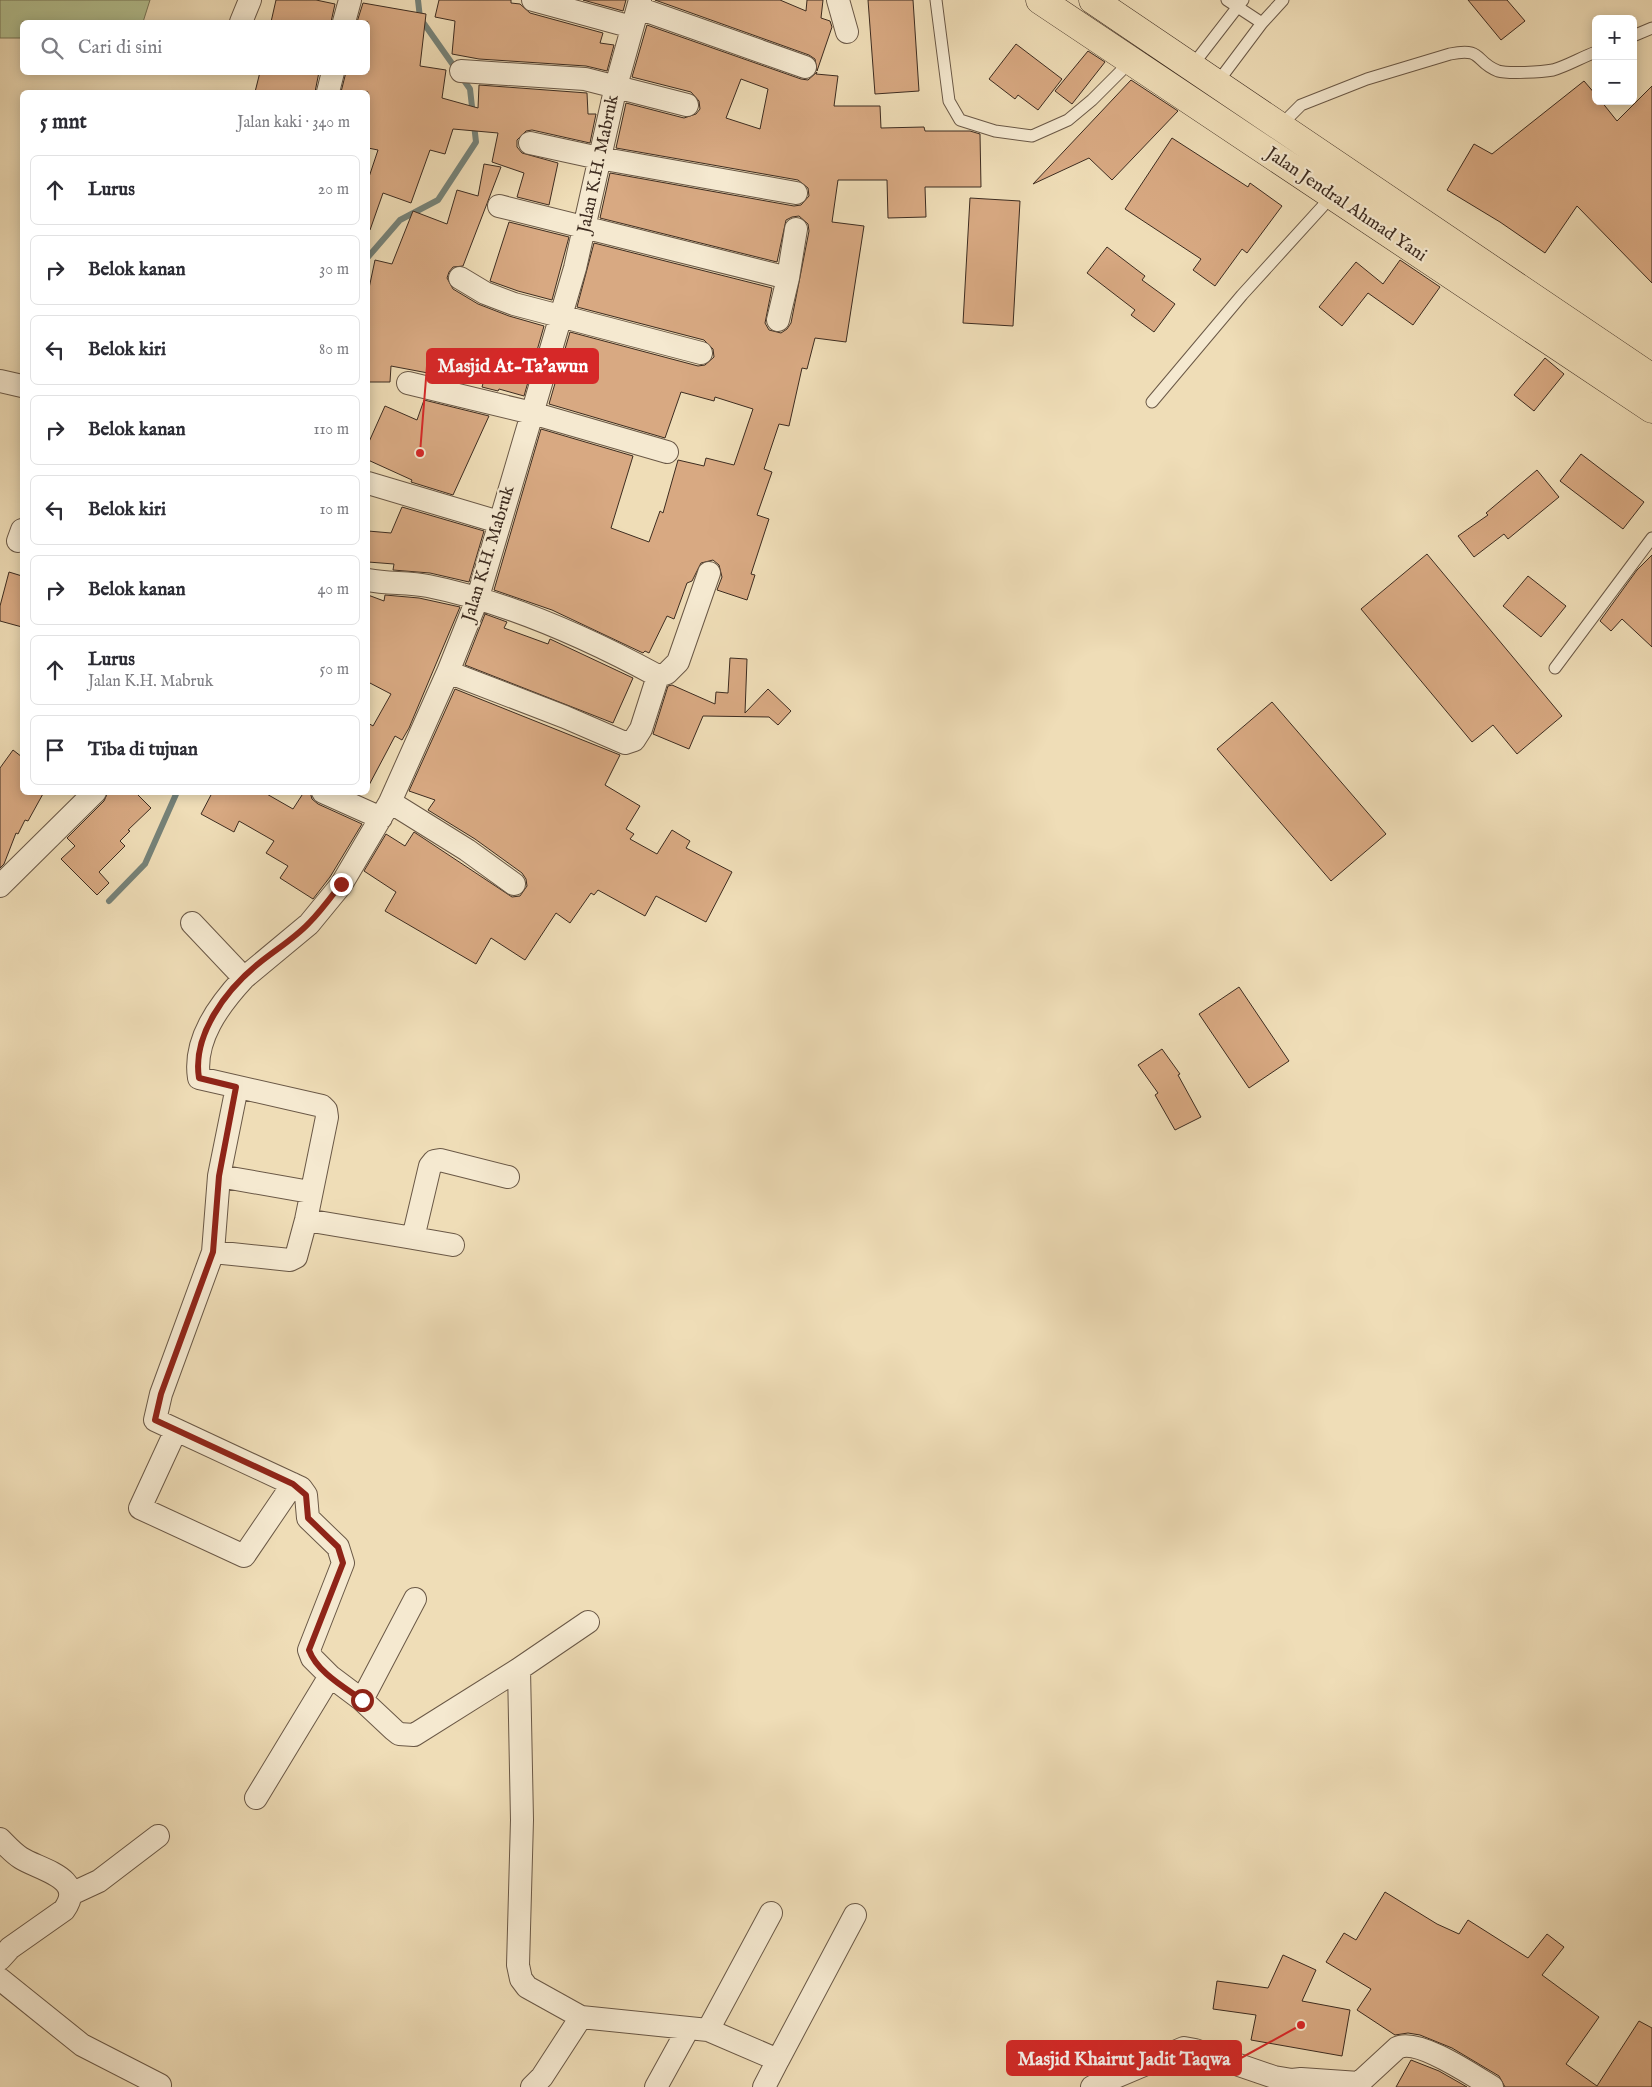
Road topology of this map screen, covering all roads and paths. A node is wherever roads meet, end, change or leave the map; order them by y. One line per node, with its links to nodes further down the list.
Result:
1 (250, 0): 12 (street)
2 (350, 0): 13 (street)
3 (533, 0): 11 (street)
4 (838, 0): 16 (street)
5 (936, 0): 19 (lane)
6 (1040, 0): 19 (highway, Jalan Jendral Ahmad Yani)
7 (1093, 0): 20 (highway, Jalan Jendral Ahmad Yani)
8 (1227, 0): 10 (lane)
9 (1283, 0): 14 (lane)
10 (1240, 3): 14 (lane); 20 (lane)
11 (637, 11): 21 (street); 25 (street, Jalan K.H. Mabruk)
12 (241, 20)
13 (345, 20)
14 (1262, 23): 24 (lane)
15 (1652, 28): 17 (lane)
16 (847, 32)
17 (1637, 34)
18 (1592, 54): 28 (lane)
19 (1131, 61): 32 (highway, Jalan Jendral Ahmad Yani)
20 (1192, 66): 24 (highway, Jalan Jendral Ahmad Yani)
21 (805, 67)
22 (461, 71): 25 (street)
23 (331, 75): 26 (street)
24 (1217, 83): 28 (highway, Jalan Jendral Ahmad Yani)
25 (616, 86): 27 (street); 30 (street, Jalan K.H. Mabruk)
26 (328, 90)
27 (687, 105)
28 (1280, 126): 41 (highway, Jalan Jendral Ahmad Yani)
29 (530, 143): 30 (street)
30 (599, 158): 31 (street); 34 (street, Jalan K.H. Mabruk)
31 (796, 193)
32 (1332, 196): 45 (lane); 46 (highway, Jalan Jendral Ahmad Yani)
33 (499, 206): 34 (street)
34 (584, 229): 37 (street); 38 (street, Jalan K.H. Mabruk)
35 (796, 229): 37 (street)
36 (460, 278): 38 (street)
37 (788, 278): 39 (street)
38 (562, 315): 40 (street); 47 (street, Jalan K.H. Mabruk)
39 (778, 320)
40 (701, 352)
41 (1652, 378)
42 (0, 381): 44 (street)
43 (408, 383): 47 (street)
44 (20, 386)
45 (1152, 402)
46 (1652, 409)
47 (532, 413): 48 (street); 50 (street, Jalan K.H. Mabruk)
48 (667, 452)
49 (370, 484): 50 (street)
50 (499, 522): 54 (street, Jalan K.H. Mabruk)
51 (1652, 538): 55 (lane)
52 (709, 572): 57 (street)
53 (370, 580): 54 (street)
54 (478, 597): 56 (street, Jalan K.H. Mabruk); 57 (street)
55 (1555, 668)
56 (448, 672): 57 (street); 60 (street, Jalan K.H. Mabruk)
57 (658, 676)
58 (92, 795): 62 (street)
59 (334, 795): 60 (street)
60 (386, 810): 61 (street); 64 (street, Jalan K.H. Mabruk)
61 (514, 884)
62 (0, 886)
63 (192, 923): 64 (street)
64 (244, 978): 65 (street, Jalan K.H. Mabruk)
65 (236, 1087): 66 (street); 68 (street)
66 (219, 1176): 68 (street); 72 (street)
67 (508, 1177): 70 (street)
68 (310, 1192): 69 (street)
69 (306, 1220): 70 (street); 72 (street)
70 (414, 1238): 71 (street)
71 (453, 1245)
72 (213, 1252): 73 (street)
73 (176, 1430): 74 (street); 74 (street)
74 (293, 1484): 78 (street)
75 (415, 1599): 79 (street)
76 (588, 1622): 77 (street)
77 (519, 1669): 79 (street); 88 (street)
78 (330, 1676): 79 (street); 80 (street)
79 (362, 1700)
80 (256, 1798)
81 (158, 1836): 83 (street)
82 (0, 1839): 83 (street)
83 (71, 1894): 86 (street)
84 (772, 1913): 89 (street)
85 (855, 1915): 90 (street)
86 (0, 1959)
87 (0, 1979): 92 (street)
88 (581, 2017): 89 (street); 93 (street)
89 (698, 2030): 90 (street); 94 (street)
90 (778, 2060): 95 (street)
91 (1292, 2083): 96 (street); 97 (street)
92 (160, 2085)
93 (532, 2087)
94 (656, 2087)
95 (764, 2087)
96 (1092, 2087)
97 (1492, 2087)

